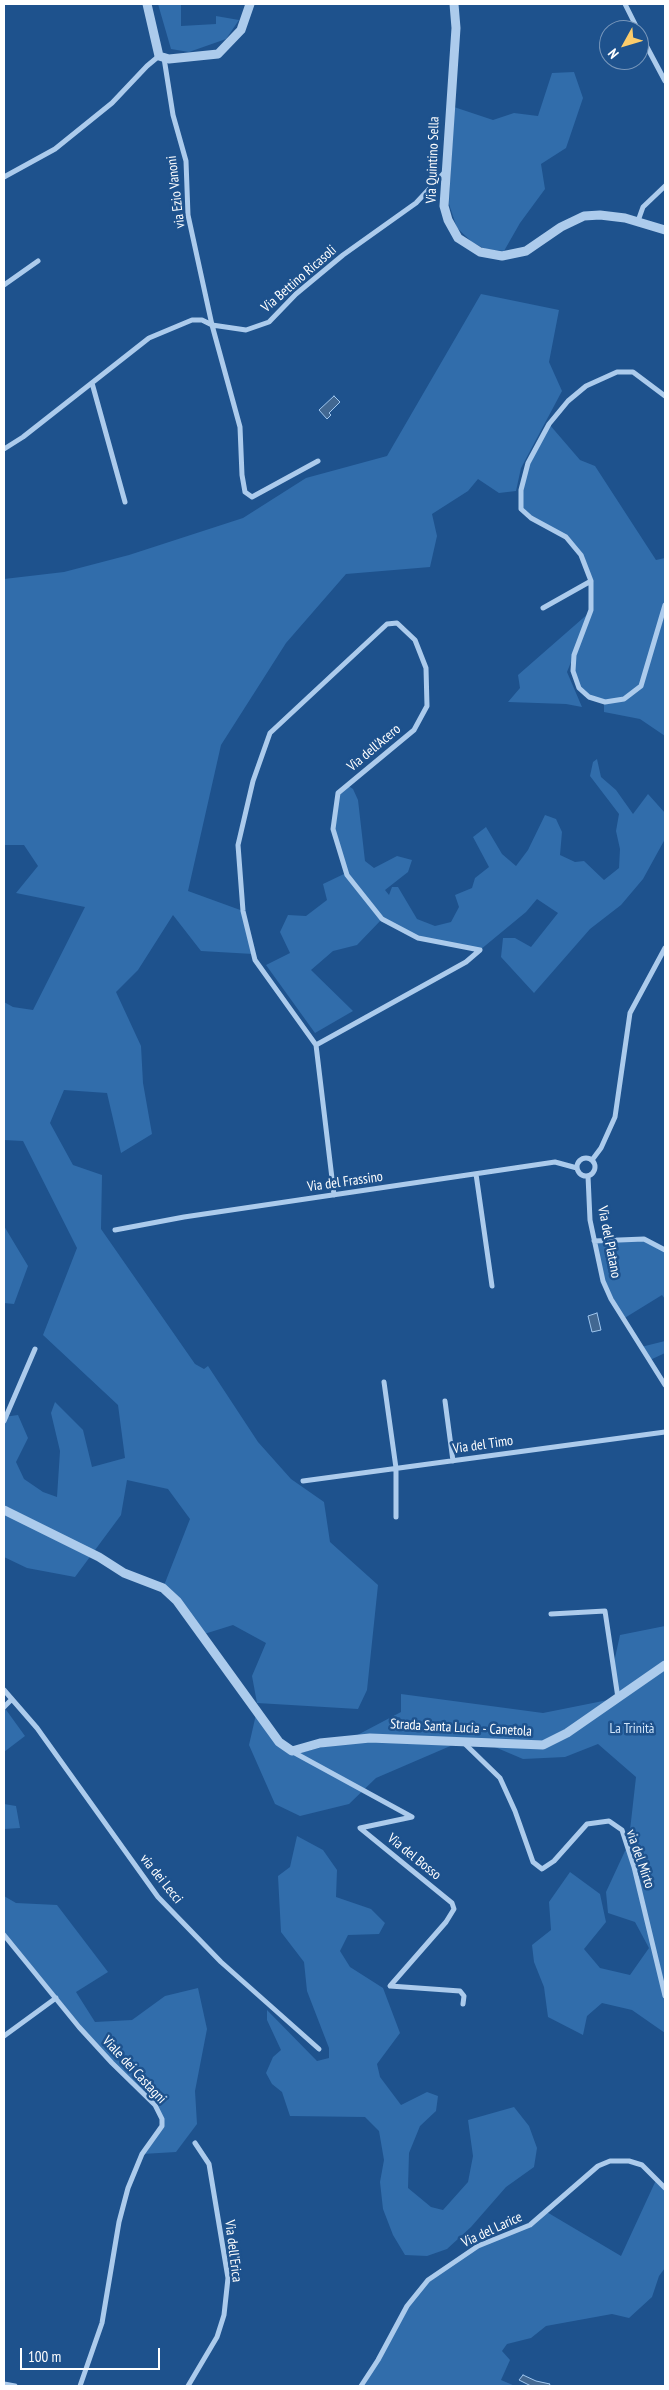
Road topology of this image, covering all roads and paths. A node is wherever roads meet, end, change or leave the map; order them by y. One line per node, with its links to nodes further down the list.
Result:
1 (147, 4): 7 (street)
2 (250, 4): 7 (street)
3 (454, 4): 9 (street, Via Quintino Sella)
4 (625, 4): 5 (street)
5 (633, 20)
6 (649, 51): 8 (street)
7 (162, 56): 10 (street); 16 (street, via Ezio Vanoni)
8 (665, 81)
9 (444, 172): 12 (street, Via Quintino Sella); 16 (street, Via Bettino Ricasoli)
10 (4, 177)
11 (665, 186): 12 (street)
12 (638, 221): 13 (street, Via Quintino Sella)
13 (665, 230)
14 (38, 261): 15 (street)
15 (4, 285)
16 (212, 324): 17 (street, Via Bettino Ricasoli); 20 (street, via Ezio Vanoni)
17 (92, 383): 19 (street, Via Bettino Ricasoli); 21 (street)
18 (665, 396): 22 (street)
19 (4, 449)
20 (318, 461)
21 (125, 502)
22 (592, 581): 23 (street); 24 (street)
23 (665, 605)
24 (543, 608)
25 (665, 948): 27 (street)
26 (316, 1045): 26 (street, Via dell'Acero); 31 (street, Via dell'Acero)
27 (592, 1160): 28 (street); 30 (street)
28 (577, 1168): 29 (street, Via del Frassino); 30 (street)
29 (476, 1174): 31 (street, Via del Frassino); 35 (street)
30 (588, 1176): 33 (street, Via del Platano)
31 (334, 1195): 32 (street, Via del Frassino)
32 (116, 1230)
33 (594, 1241): 34 (street); 38 (street, Via del Platano)
34 (665, 1250)
35 (492, 1286)
36 (35, 1349): 40 (street)
37 (384, 1382): 43 (street)
38 (665, 1385)
39 (445, 1401): 42 (street)
40 (4, 1421)
41 (665, 1432): 42 (street, Via del Timo)
42 (453, 1461): 43 (street, Via del Timo)
43 (396, 1468): 44 (street, Via del Timo); 46 (street)
44 (303, 1481)
45 (4, 1510): 54 (street)
46 (396, 1517)
47 (551, 1614): 50 (street)
48 (665, 1665): 50 (street, Strada Santa Lucia - Canetola)
49 (4, 1690): 51 (street)
50 (618, 1698): 53 (street, Strada Santa Lucia - Canetola)
51 (12, 1700): 52 (street); 60 (street, via dei Lecci)
52 (4, 1707)
53 (462, 1741): 54 (street, Strada Santa Lucia - Canetola); 56 (street, via del Mirto)
54 (292, 1751): 58 (street, Via del Bosso)
55 (4, 1935): 57 (street, Viale dei Castagni)
56 (665, 1996)
57 (56, 1998): 59 (street); 65 (street, Viale dei Castagni)
58 (464, 2004)
59 (4, 2036)
60 (319, 2049)
61 (195, 2143): 66 (street, Via dell'Erica)
62 (665, 2188): 67 (street, Via del Larice)
63 (4, 2384): 64 (street)
64 (16, 2386)
65 (80, 2386)
66 (188, 2386)
67 (361, 2386)

